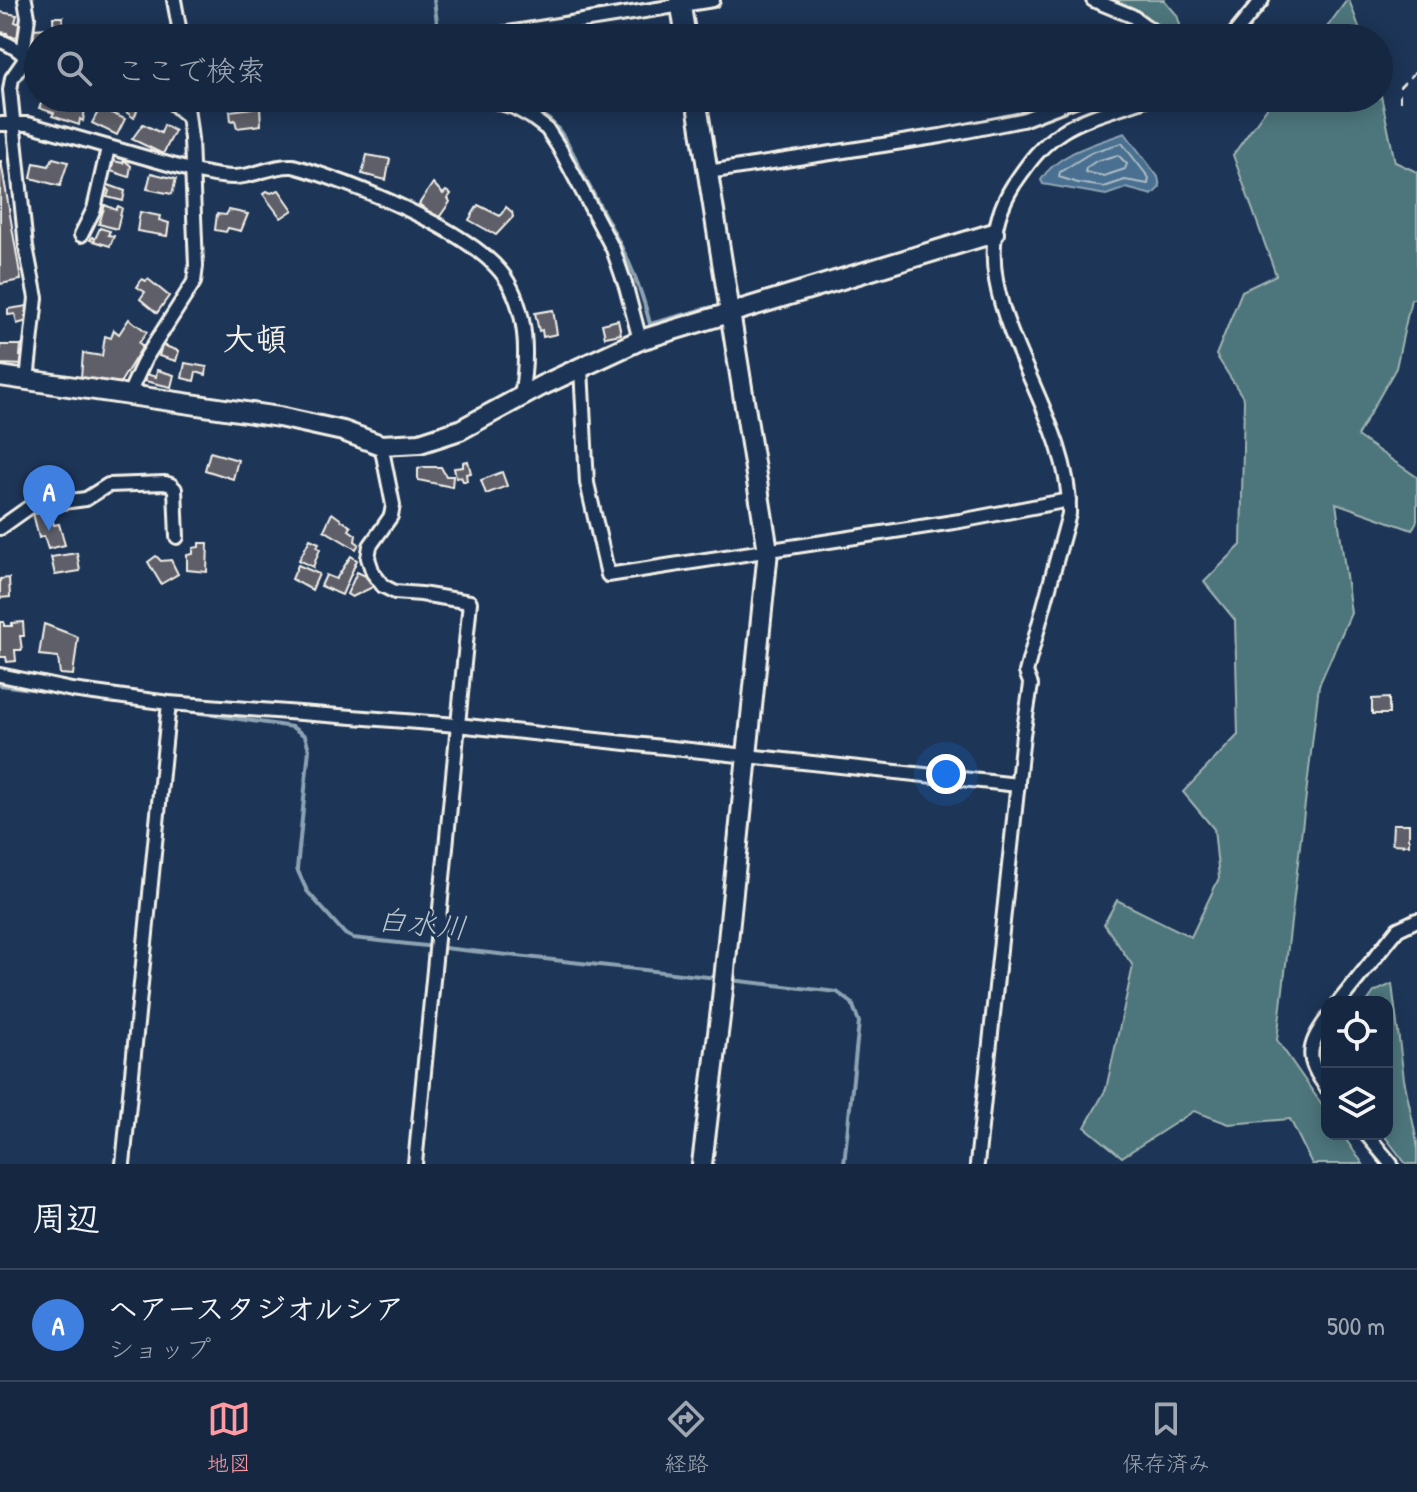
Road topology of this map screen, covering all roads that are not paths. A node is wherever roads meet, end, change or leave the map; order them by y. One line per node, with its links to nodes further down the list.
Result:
1 (25, 0): 7 (street)
2 (174, 0): 8 (street)
3 (713, 0): 6 (street)
4 (1093, 0): 11 (street)
5 (1262, 0): 12 (street)
6 (681, 3): 9 (street); 10 (street)
7 (28, 24)
8 (178, 24)
9 (559, 24)
10 (684, 24)
11 (1143, 24)
12 (1242, 24)
13 (0, 41): 14 (street)
14 (24, 54)
15 (24, 64): 23 (street)
16 (182, 112): 22 (street)
17 (187, 112): 22 (street)
18 (522, 112): 30 (street)
19 (698, 112): 26 (street)
20 (1043, 112): 26 (street)
21 (1111, 112): 27 (street)
22 (188, 117): 25 (street)
23 (6, 123): 24 (street); 33 (street)
24 (108, 148): 25 (street); 28 (street)
25 (193, 171): 34 (street); 35 (street)
26 (708, 172): 29 (street)
27 (994, 233): 29 (street); 37 (street)
28 (81, 235)
29 (731, 312): 30 (street); 40 (street)
30 (640, 340): 31 (street)
31 (581, 368): 35 (street); 40 (street)
32 (0, 376): 33 (street)
33 (27, 380): 34 (street)
34 (129, 394): 36 (street)
35 (521, 396): 36 (street)
36 (381, 445): 43 (street)
37 (1069, 500): 40 (street); 45 (street)
38 (0, 528): 39 (street)
39 (177, 537)
40 (768, 551): 44 (street)
41 (0, 675): 42 (street)
42 (169, 703): 43 (street); 51 (street)
43 (457, 725): 44 (street); 52 (street)
44 (747, 755): 45 (street); 53 (street)
45 (1018, 785): 54 (street)
46 (1415, 924): 47 (street)
47 (1344, 996)
48 (1321, 1030): 49 (street)
49 (1321, 1079)
50 (1371, 1140): 55 (street)
51 (123, 1164)
52 (415, 1164)
53 (702, 1164)
54 (977, 1164)
55 (1391, 1164)

